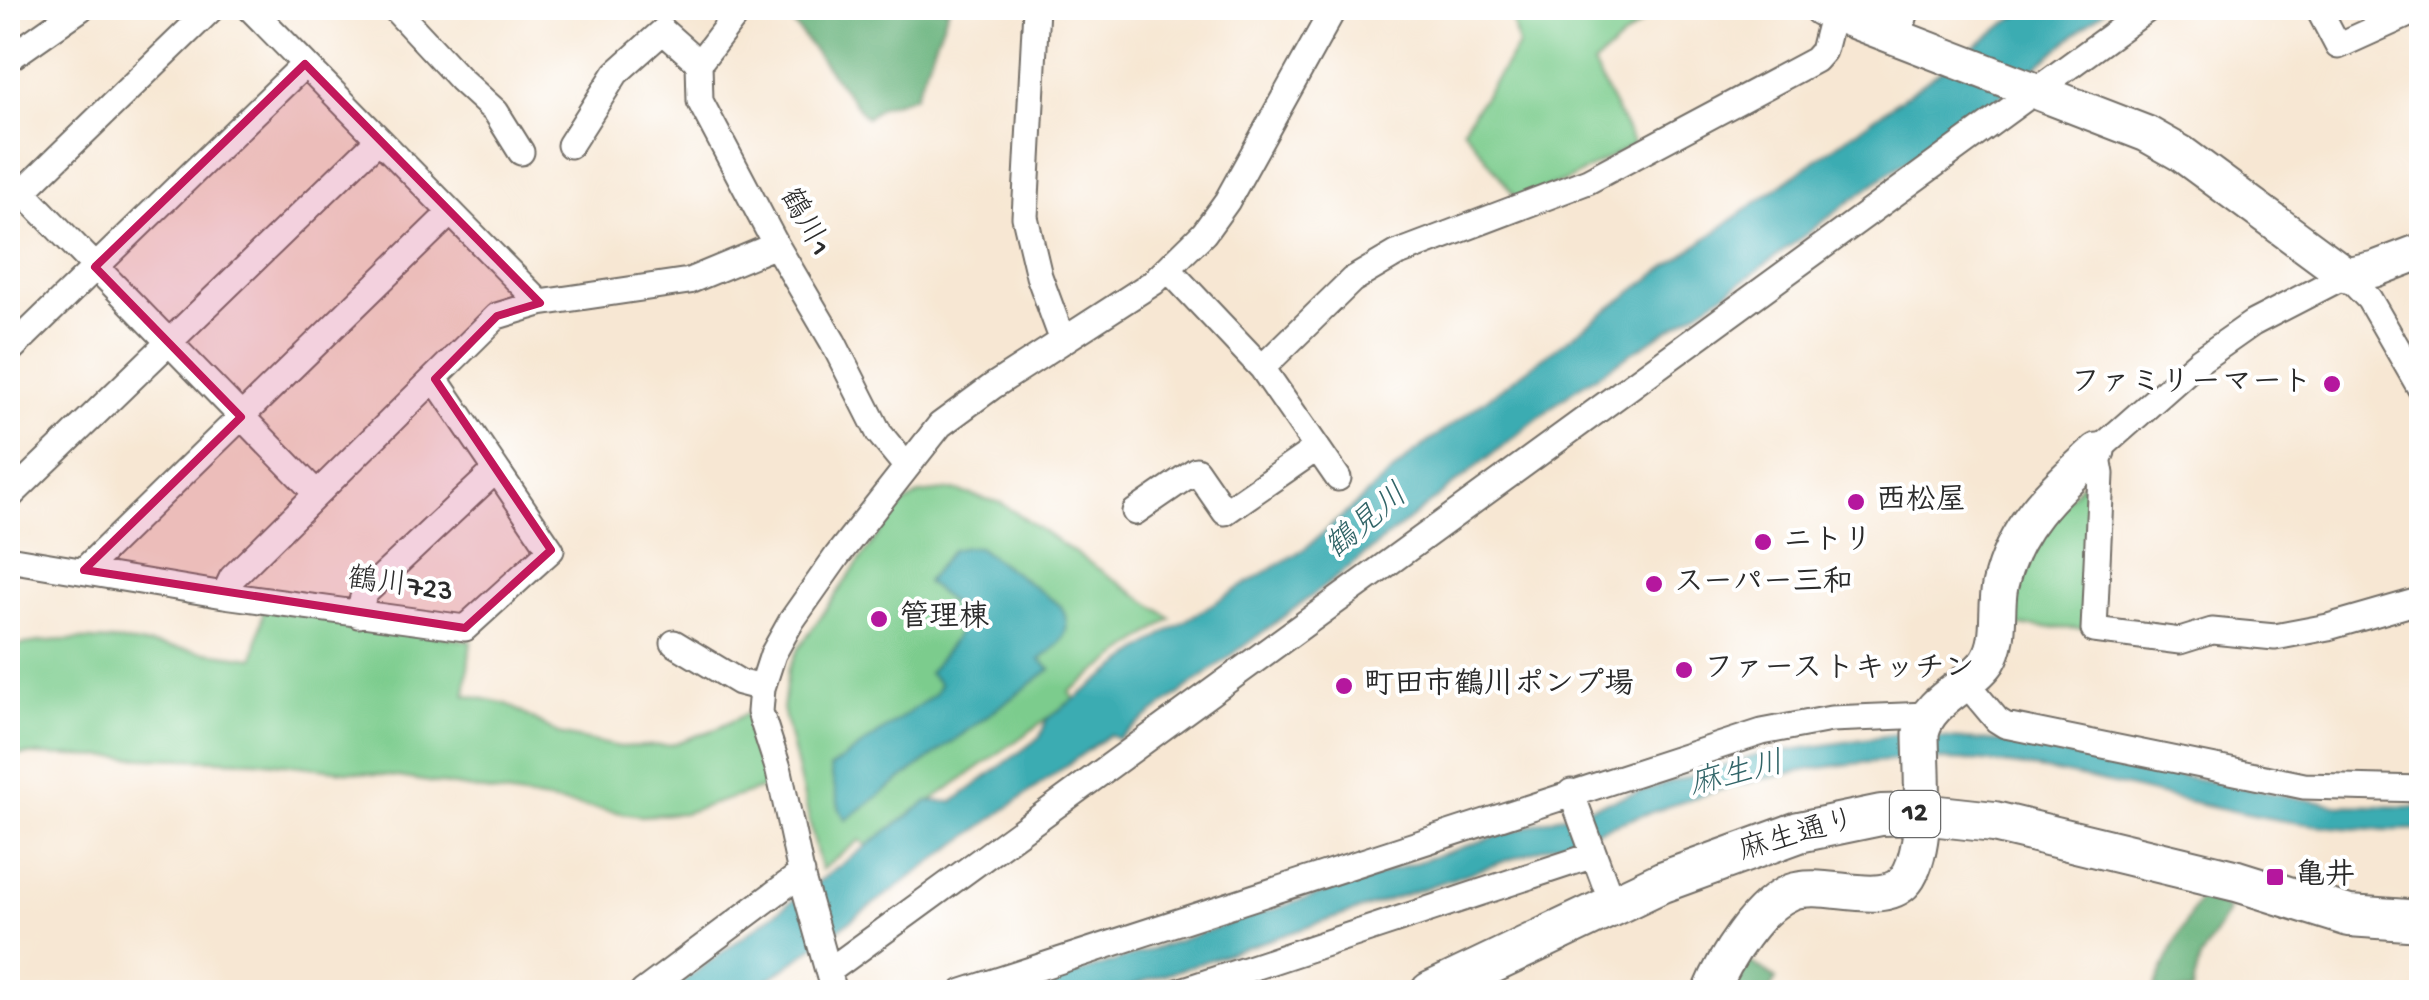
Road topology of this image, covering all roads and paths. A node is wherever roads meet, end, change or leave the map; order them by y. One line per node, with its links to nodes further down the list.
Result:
1 (80, 8): 13 (street)
2 (212, 8): 20 (street)
3 (250, 8): 15 (street)
4 (394, 8): 19 (street)
5 (742, 8): 14 (street)
6 (1036, 8): 29 (street)
7 (1334, 8): 25 (street)
8 (2149, 8): 16 (street)
9 (2318, 8): 10 (street)
10 (2422, 8)
11 (1829, 9): 12 (street); 31 (street)
12 (1902, 22): 16 (street)
13 (8, 59)
14 (699, 62): 18 (street); 22 (street, 鶴川1)
15 (306, 64): 17 (street); 24 (street)
16 (2033, 88): 26 (street); 59 (street)
17 (378, 139): 21 (street); 28 (street)
18 (570, 145)
19 (520, 152)
20 (12, 191): 24 (street)
21 (450, 213): 27 (street); 34 (street)
22 (776, 245): 27 (street); 37 (street, 鶴川1)
23 (2422, 251): 26 (street)
24 (95, 267): 28 (street); 30 (street)
25 (1169, 270): 29 (street); 31 (street)
26 (2346, 275): 33 (street); 36 (street)
27 (540, 303): 32 (street)
28 (167, 340): 34 (street); 41 (street)
29 (1062, 341): 37 (street)
30 (8, 352)
31 (1262, 368): 35 (street)
32 (436, 379): 38 (street, 鶴川723); 40 (street)
33 (2422, 391)
34 (241, 416): 40 (street); 44 (street)
35 (1317, 448): 39 (street); 42 (street)
36 (2097, 451): 46 (street); 49 (street)
37 (907, 467): 50 (street)
38 (496, 470): 47 (street); 47 (street, 鶴川723)
39 (1338, 478)
40 (317, 494): 45 (street)
41 (8, 498)
42 (1134, 512)
43 (8, 559): 44 (street, 鶴川723)
44 (84, 570): 45 (street, 鶴川723)
45 (224, 595): 47 (street, 鶴川723)
46 (2422, 600)
47 (358, 615)
48 (674, 643): 50 (street)
49 (1966, 683): 51 (street); 52 (street)
50 (762, 688): 56 (street)
51 (1926, 717): 53 (street); 54 (street)
52 (2422, 789)
53 (1574, 799): 55 (street); 61 (street)
54 (1921, 814): 57 (main road, 麻生通り / 12); 58 (main road, 麻生通り / 12); 64 (street)
55 (1592, 848): 57 (street); 62 (street)
56 (802, 877): 59 (street); 60 (street)
57 (1613, 906): 63 (main road, 麻生通り / 12)
58 (2422, 922)
59 (830, 976)
60 (643, 992)
61 (963, 992)
62 (1178, 992)
63 (1431, 992)
64 (1711, 992)

